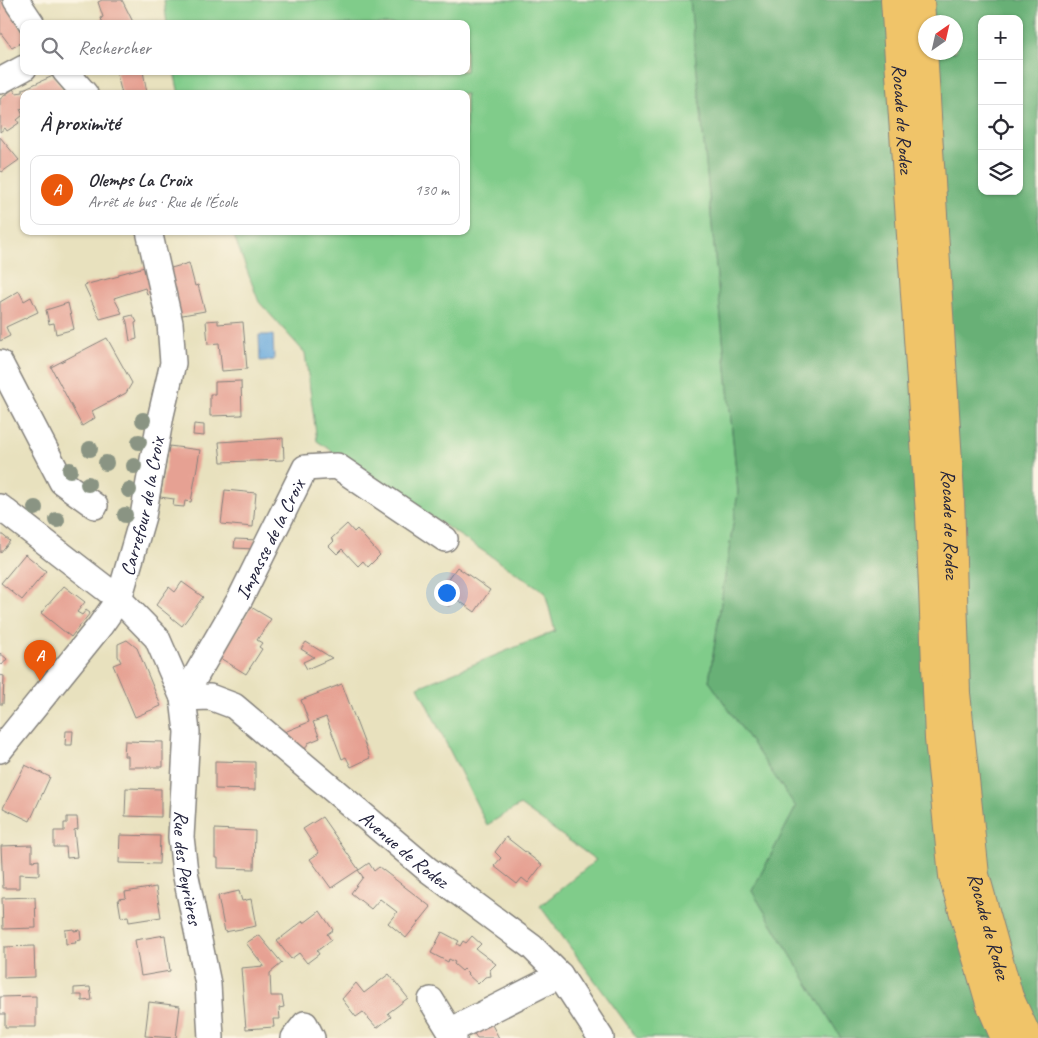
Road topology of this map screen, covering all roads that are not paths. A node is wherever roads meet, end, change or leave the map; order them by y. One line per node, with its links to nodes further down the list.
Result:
1 (16, 0): 4 (street)
2 (895, 0): 24 (highway, Rocade de Rodez)
3 (920, 0): 25 (highway, Rocade de Rodez)
4 (29, 20)
5 (20, 70): 7 (street)
6 (68, 75): 8 (street)
7 (0, 81)
8 (82, 90)
9 (151, 235): 14 (street, Carrefour de la Croix)
10 (0, 363): 11 (street)
11 (94, 506)
12 (0, 507): 14 (street, Carrefour de la Croix)
13 (445, 539): 15 (street, Impasse de la Croix)
14 (120, 599): 15 (street, Carrefour de la Croix); 16 (street)
15 (183, 698): 17 (street, Avenue de Rodez); 20 (street, Rue des Peyrières)
16 (0, 750)
17 (560, 975): 19 (street); 23 (street, Avenue de Rodez)
18 (431, 1000): 19 (street)
19 (452, 1034)
20 (210, 1038)
21 (294, 1038): 22 (street)
22 (312, 1038)
23 (601, 1038)
24 (1005, 1038)
25 (1028, 1038)

